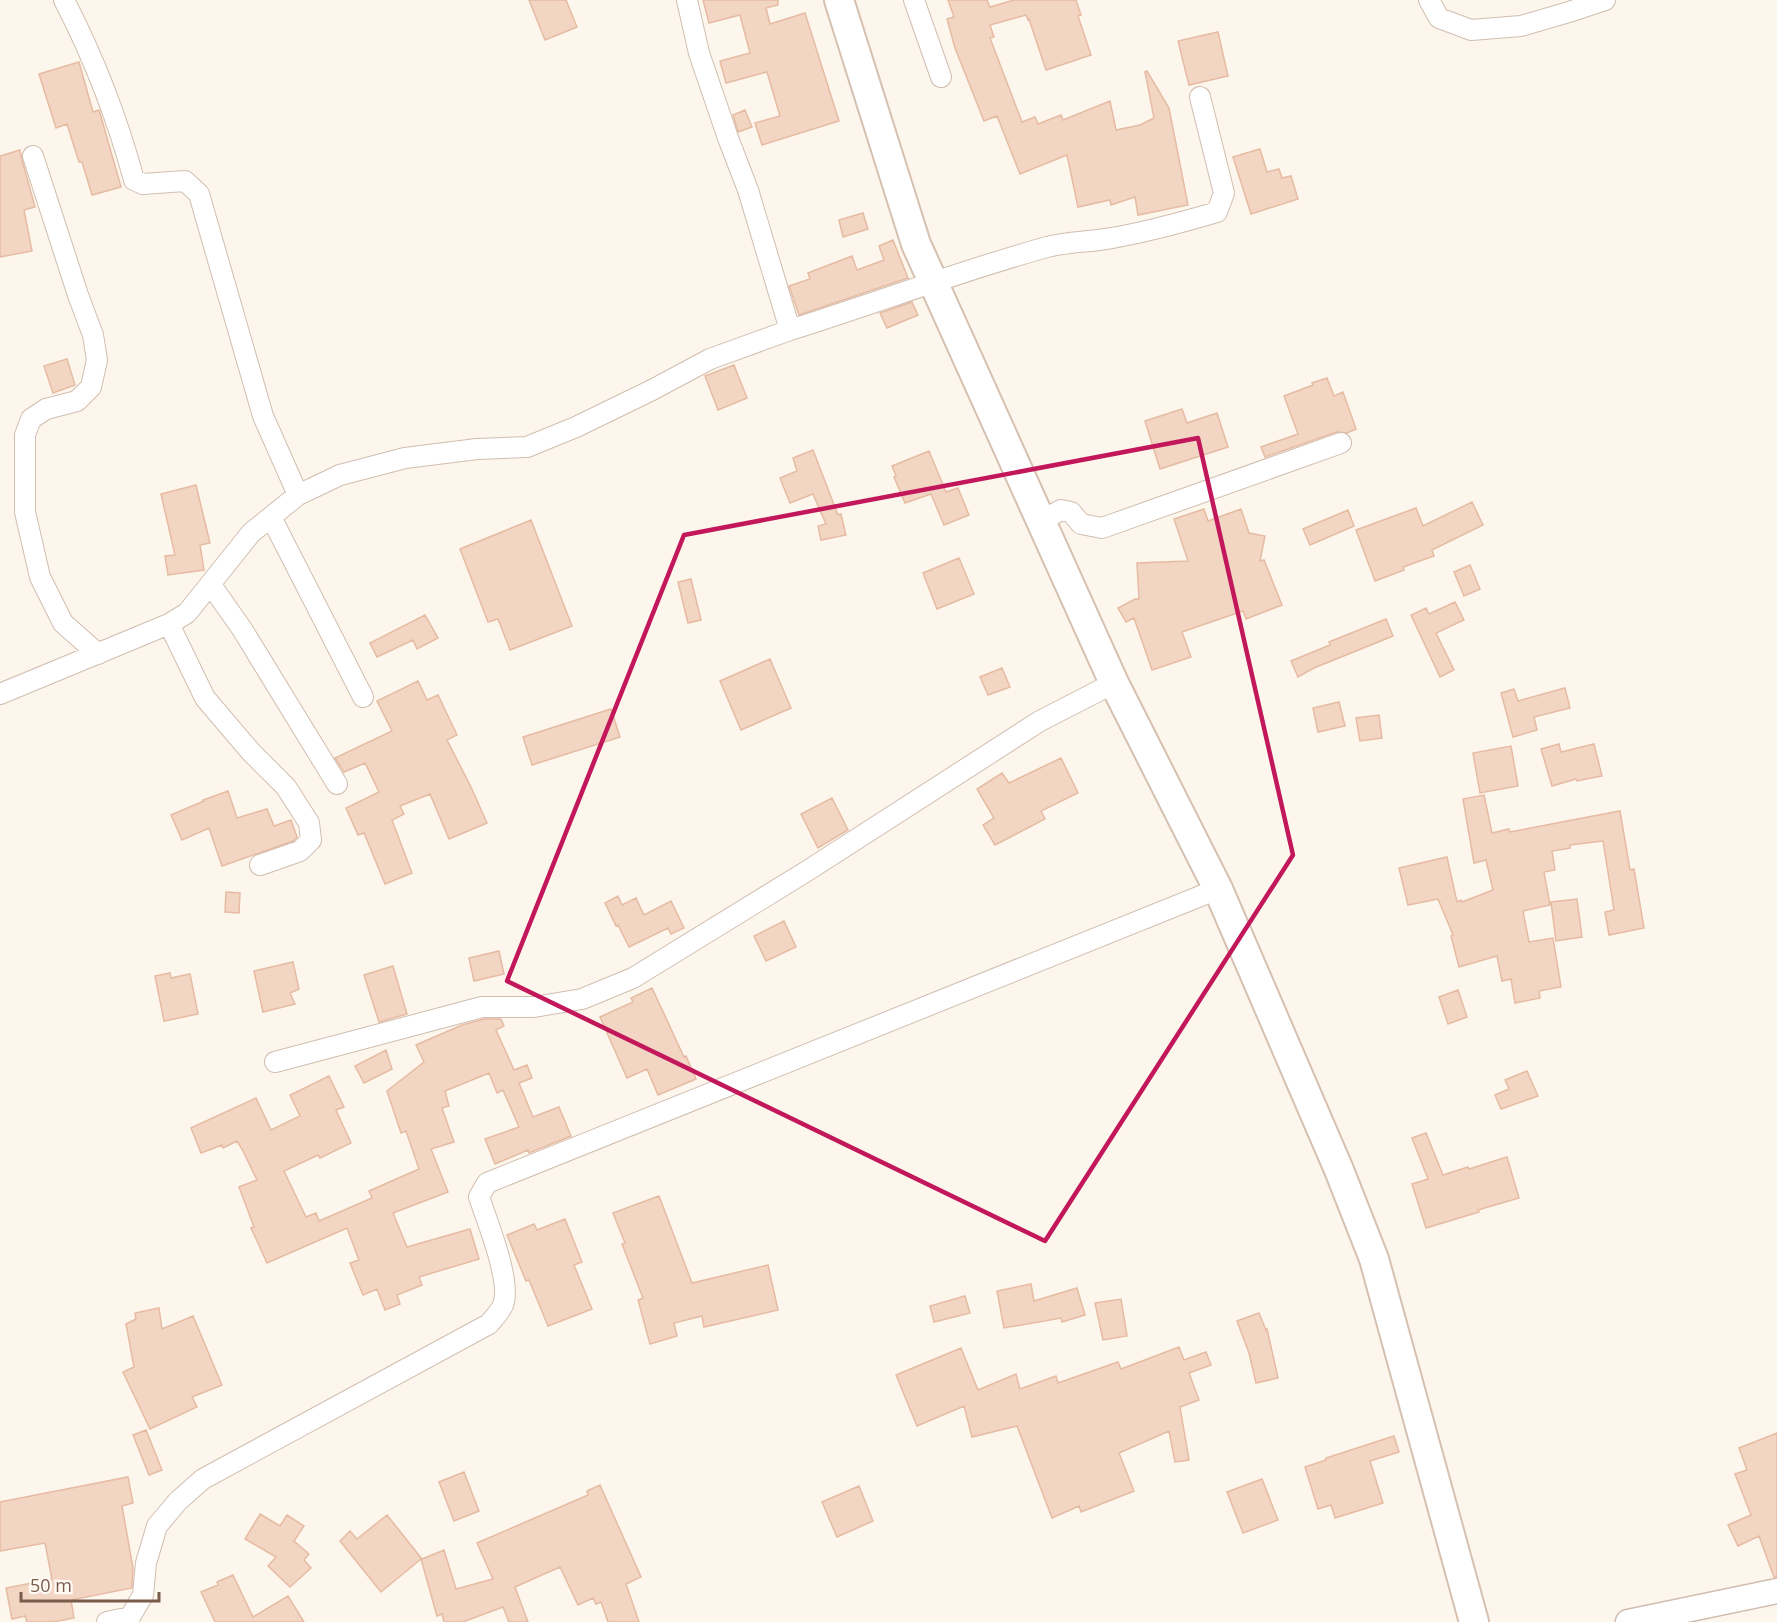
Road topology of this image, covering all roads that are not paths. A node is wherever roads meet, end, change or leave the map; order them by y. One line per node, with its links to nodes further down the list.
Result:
1 (64, 0): 13 (street)
2 (687, 0): 11 (street)
3 (839, 0): 10 (main road)
4 (914, 0): 7 (street)
5 (1429, 0): 6 (street)
6 (1605, 0)
7 (941, 76)
8 (1200, 97): 10 (street)
9 (33, 156): 18 (street)
10 (934, 281): 11 (street); 15 (main road)
11 (790, 330): 13 (street)
12 (1341, 443): 15 (street)
13 (298, 495): 14 (street)
14 (271, 517): 16 (street); 21 (street)
15 (1041, 520): 19 (main road)
16 (211, 585): 17 (street); 22 (street)
17 (169, 624): 18 (street); 23 (street)
18 (98, 654): 20 (street)
19 (1114, 683): 24 (main road); 25 (street)
20 (0, 694)
21 (363, 697)
22 (337, 784)
23 (260, 865)
24 (1218, 889): 27 (street); 28 (main road)
25 (275, 1062)
26 (1777, 1591): 29 (street)
27 (107, 1622)
28 (1474, 1622)
29 (1628, 1622)

